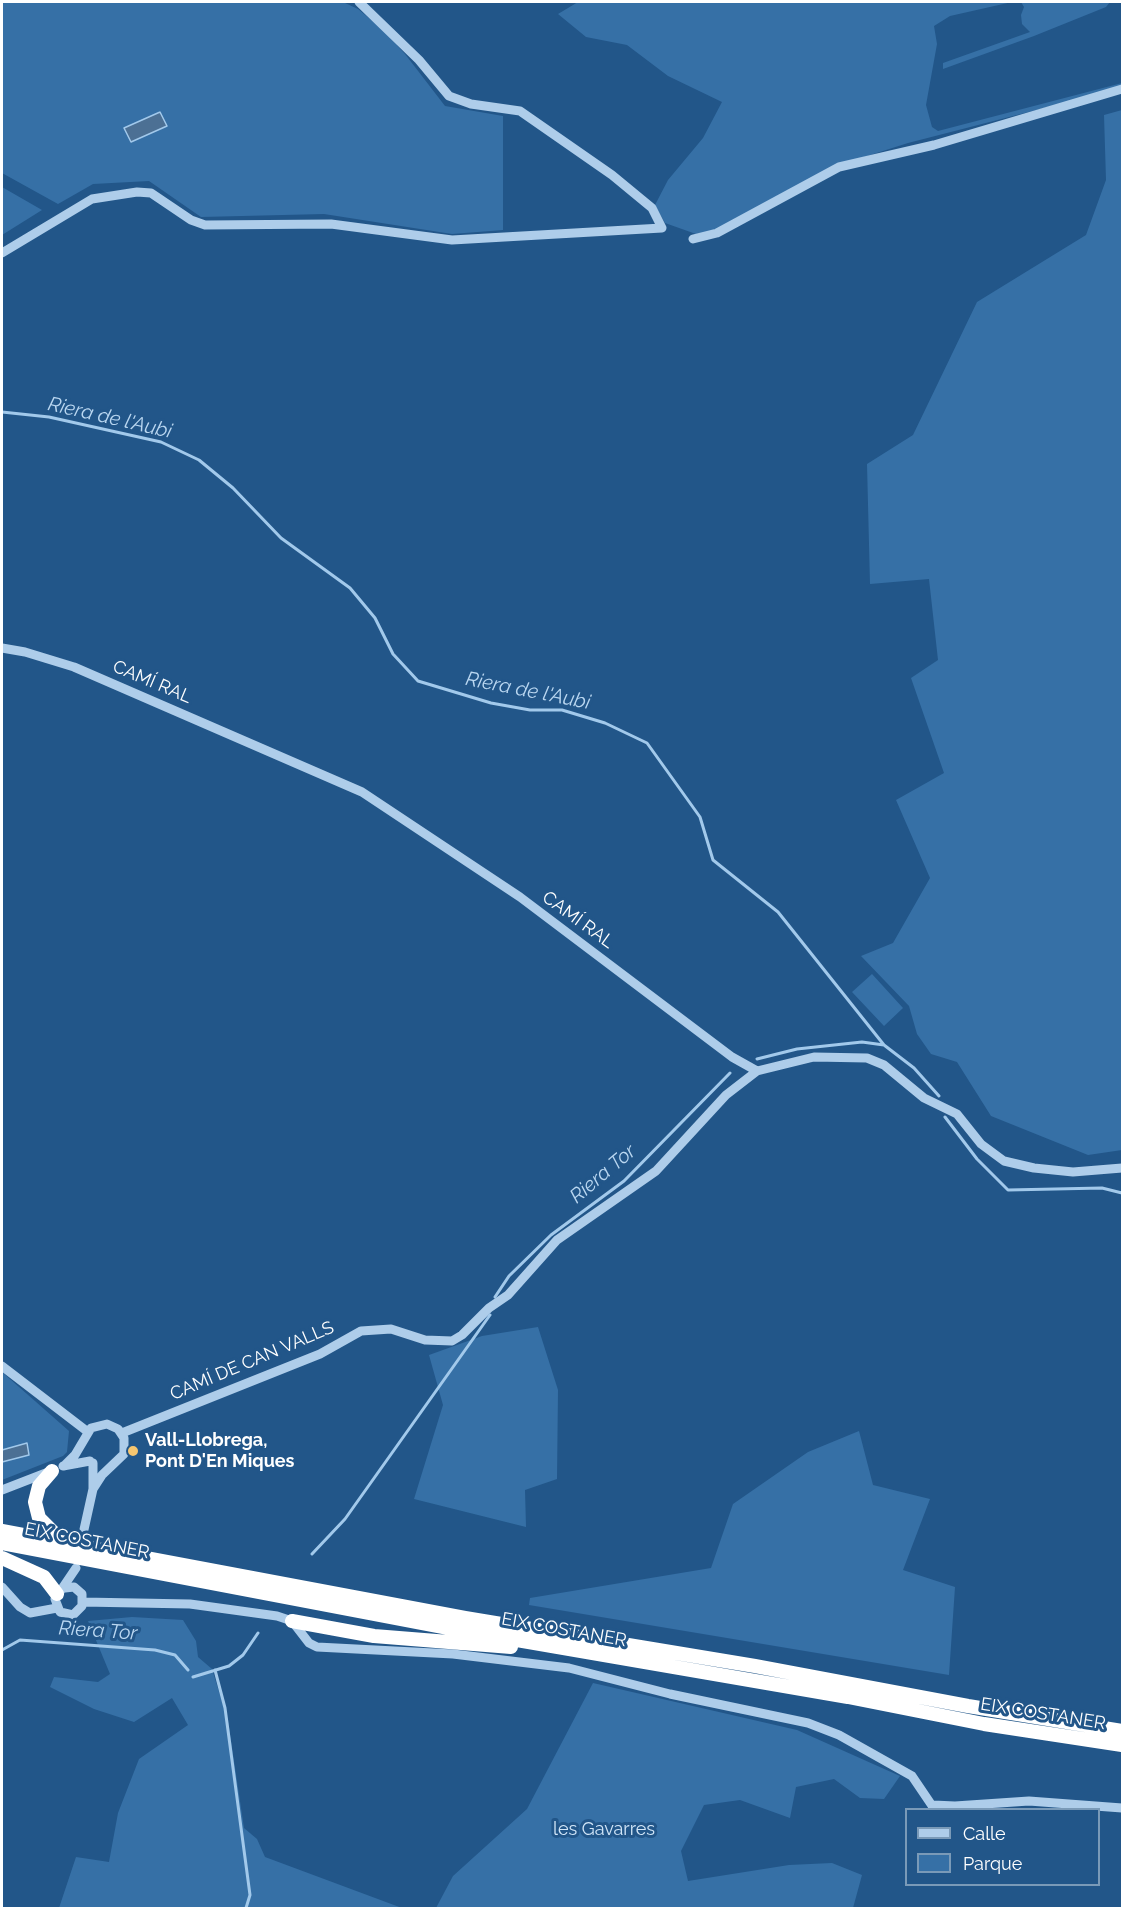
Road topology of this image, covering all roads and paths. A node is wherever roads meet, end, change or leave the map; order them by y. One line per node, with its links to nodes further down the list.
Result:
1 (358, 2): 4 (street)
2 (1122, 89): 3 (street)
3 (693, 239)
4 (2, 253)
5 (2, 648): 6 (street, CAMÍ RAL)
6 (757, 1071): 7 (street); 10 (street, CAMÍ DE CAN VALLS)
7 (1122, 1168)
8 (2, 1366): 9 (street)
9 (88, 1432): 10 (street); 11 (street)
10 (122, 1433): 13 (street)
11 (84, 1443): 12 (street); 14 (street)
12 (92, 1462): 13 (street); 14 (street); 15 (street)
13 (113, 1464): 15 (street)
14 (58, 1468): 16 (street); 19 (highway)
15 (93, 1489): 20 (street)
16 (2, 1490)
17 (2, 1523): 19 (highway)
18 (2, 1530): 23 (highway)
19 (54, 1533): 23 (highway)
20 (83, 1534)
21 (2, 1543): 31 (highway, EIX COSTANER)
22 (2, 1558): 26 (highway)
23 (198, 1569): 34 (highway)
24 (2, 1587): 26 (street)
25 (78, 1590): 26 (street); 26 (street); 27 (street)
26 (59, 1596): 27 (street)
27 (83, 1602): 28 (street)
28 (292, 1621): 29 (highway); 30 (street)
29 (316, 1626): 30 (street); 31 (highway)
30 (309, 1643): 38 (street)
31 (623, 1658): 32 (highway, EIX COSTANER)
32 (984, 1724): 36 (highway, EIX COSTANER); 37 (highway)
33 (1122, 1725): 34 (highway)
34 (1086, 1726): 35 (highway)
35 (1122, 1731)
36 (1122, 1745)
37 (1122, 1754)
38 (934, 1807): 39 (street)
39 (1122, 1808)

